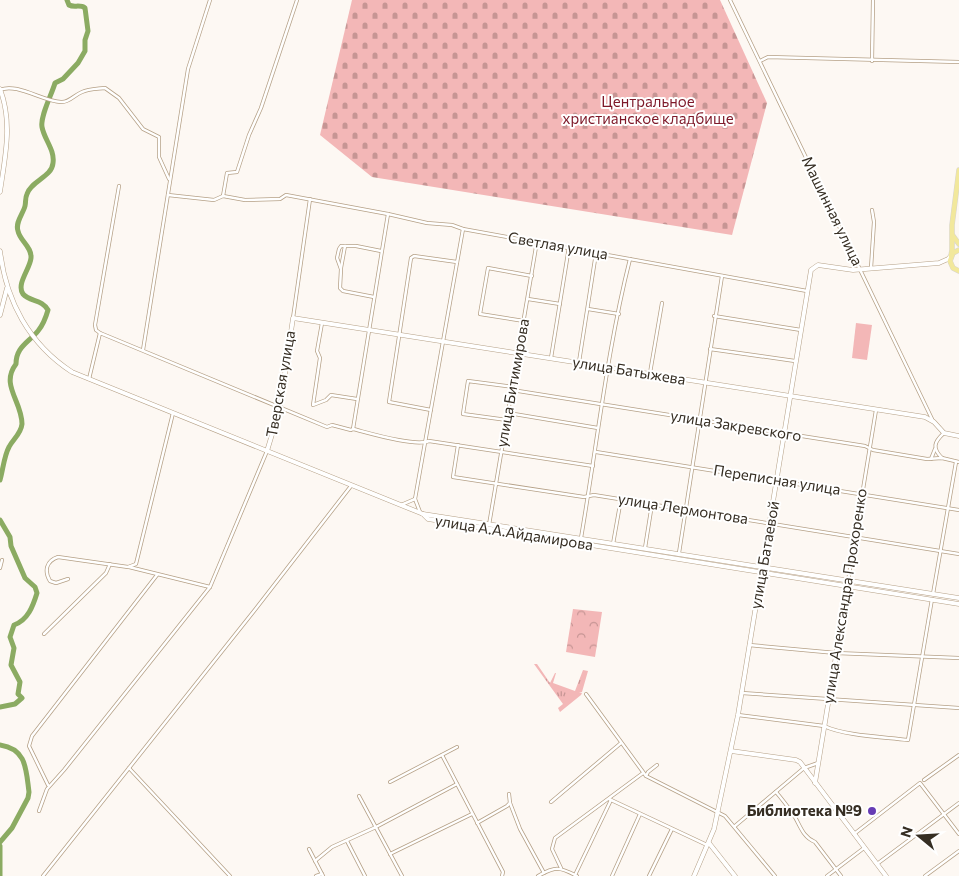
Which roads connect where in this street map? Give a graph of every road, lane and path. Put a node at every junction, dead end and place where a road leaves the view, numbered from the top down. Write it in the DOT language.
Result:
graph roads {
  1 [pos="210,0"];
  2 [pos="297,0"];
  3 [pos="730,0"];
  4 [pos="873,0"];
  5 [pos="760,61"];
  6 [pos="872,61"];
  7 [pos="959,62"];
  8 [pos="0,90"];
  9 [pos="959,170"];
  10 [pos="170,181"];
  11 [pos="119,186"];
  12 [pos="0,192"];
  13 [pos="168,195"];
  14 [pos="223,196"];
  15 [pos="310,199"];
  16 [pos="872,210"];
  17 [pos="388,214"];
  18 [pos="463,229"];
  19 [pos="953,235"];
  20 [pos="537,241"];
  21 [pos="959,244"];
  22 [pos="344,246"];
  23 [pos="569,247"];
  24 [pos="382,250"];
  25 [pos="959,250"];
  26 [pos="0,251"];
  27 [pos="596,253"];
  28 [pos="951,256"];
  29 [pos="630,259"];
  30 [pos="457,262"];
  31 [pos="939,263"];
  32 [pos="872,268"];
  33 [pos="341,269"];
  34 [pos="861,269"];
  35 [pos="957,271"];
  36 [pos="532,276"];
  37 [pos="722,276"];
  38 [pos="7,288"];
  39 [pos="807,291"];
  40 [pos="374,297"];
  41 [pos="528,299"];
  42 [pos="662,303"];
  43 [pos="560,304"];
  44 [pos="1,306"];
  45 [pos="588,309"];
  46 [pos="619,314"];
  47 [pos="0,315"];
  48 [pos="714,316"];
  49 [pos="293,318"];
  50 [pos="524,321"];
  51 [pos="322,322"];
  52 [pos="368,329"];
  53 [pos="801,330"];
  54 [pos="100,333"];
  55 [pos="399,334"];
  56 [pos="442,341"];
  57 [pos="710,349"];
  58 [pos="143,350"];
  59 [pos="518,353"];
  60 [pos="551,358"];
  61 [pos="579,362"];
  62 [pos="796,362"];
  63 [pos="608,367"];
  64 [pos="650,373"];
  65 [pos="89,380"];
  66 [pos="705,383"];
  67 [pos="513,388"];
  68 [pos="791,396"];
  69 [pos="357,399"];
  70 [pos="602,405"];
  71 [pos="280,408"];
  72 [pos="928,408"];
  73 [pos="431,410"];
  74 [pos="876,410"];
  75 [pos="173,413"];
  76 [pos="508,413"];
  77 [pos="925,417"];
  78 [pos="507,420"];
  79 [pos="700,420"];
  80 [pos="934,422"];
  81 [pos="598,428"];
  82 [pos="353,429"];
  83 [pos="785,433"];
  84 [pos="944,433"];
  85 [pos="959,436"];
  86 [pos="426,442"];
  87 [pos="458,445"];
  88 [pos="870,448"];
  89 [pos="935,449"];
  90 [pos="267,451"];
  91 [pos="502,452"];
  92 [pos="596,452"];
  93 [pos="942,458"];
  94 [pos="931,459"];
  95 [pos="957,462"];
  96 [pos="593,466"];
  97 [pos="691,466"];
  98 [pos="777,480"];
  99 [pos="496,484"];
  100 [pos="351,486"];
  101 [pos="862,494"];
  102 [pos="588,496"];
  103 [pos="415,499"];
  104 [pos="621,499"];
  105 [pos="652,504"];
  106 [pos="400,505"];
  107 [pos="947,508"];
  108 [pos="685,509"];
  109 [pos="959,510"];
  110 [pos="422,514"];
  111 [pos="429,517"];
  112 [pos="770,524"];
  113 [pos="489,525"];
  114 [pos="855,537"];
  115 [pos="581,540"];
  116 [pos="614,545"];
  117 [pos="645,550"];
  118 [pos="940,550"];
  119 [pos="959,554"];
  120 [pos="678,555"];
  121 [pos="2,560"];
  122 [pos="110,564"];
  123 [pos="128,567"];
  124 [pos="0,568"];
  125 [pos="763,570"];
  126 [pos="157,575"];
  127 [pos="68,579"];
  128 [pos="848,583"];
  129 [pos="210,587"];
  130 [pos="932,597"];
  131 [pos="959,598"];
  132 [pos="959,604"];
  133 [pos="44,634"];
  134 [pos="749,645"];
  135 [pos="836,653"];
  136 [pos="922,657"];
  137 [pos="959,658"];
  138 [pos="742,693"];
  139 [pos="586,694"];
  140 [pos="828,699"];
  141 [pos="914,706"];
  142 [pos="959,708"];
  143 [pos="738,715"];
  144 [pos="824,726"];
  145 [pos="621,743"];
  146 [pos="457,747"];
  147 [pos="731,751"];
  148 [pos="442,755"];
  149 [pos="959,755"];
  150 [pos="818,763"];
  151 [pos="657,765"];
  152 [pos="129,768"];
  153 [pos="804,768"];
  154 [pos="644,774"];
  155 [pos="924,780"];
  156 [pos="390,782"];
  157 [pos="815,783"];
  158 [pos="457,784"];
  159 [pos="49,786"];
  160 [pos="776,792"];
  161 [pos="509,794"];
  162 [pos="359,796"];
  163 [pos="610,800"];
  164 [pos="510,802"];
  165 [pos="551,802"];
  166 [pos="959,803"];
  167 [pos="39,811"];
  168 [pos="718,812"];
  169 [pos="472,814"];
  170 [pos="640,814"];
  171 [pos="944,814"];
  172 [pos="477,823"];
  173 [pos="735,826"];
  174 [pos="376,827"];
  175 [pos="672,829"];
  176 [pos="854,834"];
  177 [pos="959,834"];
  178 [pos="347,841"];
  179 [pos="709,844"];
  180 [pos="864,848"];
  181 [pos="309,849"];
  182 [pos="959,850"];
  183 [pos="390,854"];
  184 [pos="315,861"];
  185 [pos="877,864"];
  186 [pos="561,868"];
  187 [pos="837,869"];
  188 [pos="566,870"];
  189 [pos="541,874"];
  190 [pos="323,875"];
  191 [pos="576,875"];
  192 [pos="43,876"];
  193 [pos="230,876"];
  194 [pos="316,876"];
  195 [pos="365,876"];
  196 [pos="402,876"];
  197 [pos="502,876"];
  198 [pos="567,876"];
  199 [pos="612,876"];
  200 [pos="649,876"];
  201 [pos="694,876"];
  202 [pos="735,876"];
  203 [pos="775,876"];
  204 [pos="827,876"];
  205 [pos="841,876"];
  206 [pos="886,876"];
  207 [pos="925,876"];
  1 -- 10 [label="street"];
  2 -- 14 [label="street"];
  3 -- 5 [label="street, Машинная улица"];
  4 -- 6 [label="street"];
  5 -- 6 [label="street"];
  5 -- 34 [label="street, Машинная улица"];
  6 -- 7 [label="street"];
  8 -- 10 [label="street"];
  8 -- 12 [label="main road"];
  9 -- 19 [label="main road"];
  10 -- 13 [label="street"];
  11 -- 54 [label="street"];
  13 -- 14 [label="street, Светлая улица"];
  13 -- 58 [label="street"];
  14 -- 15 [label="street, Светлая улица"];
  15 -- 17 [label="street, Светлая улица"];
  15 -- 49 [label="street, Тверская улица"];
  16 -- 32 [label="street"];
  17 -- 18 [label="street, Светлая улица"];
  17 -- 24 [label="street"];
  18 -- 20 [label="street, Светлая улица"];
  18 -- 30 [label="street"];
  19 -- 21 [label="main road"];
  19 -- 28 [label="main road"];
  20 -- 23 [label="street, Светлая улица"];
  20 -- 36 [label="street, улица Битимирова"];
  22 -- 24 [label="street"];
  22 -- 33 [label="street"];
  22 -- 33 [label="street"];
  23 -- 27 [label="street, Светлая улица"];
  23 -- 43 [label="street"];
  24 -- 40 [label="street"];
  25 -- 28 [label="main road"];
  26 -- 38 [label="main road"];
  27 -- 29 [label="street, Светлая улица"];
  27 -- 45 [label="street"];
  28 -- 31 [label="main road"];
  28 -- 35 [label="main road"];
  29 -- 37 [label="street, Светлая улица"];
  29 -- 46 [label="street"];
  30 -- 55 [label="street"];
  30 -- 56 [label="street"];
  31 -- 32 [label="main road"];
  31 -- 35 [label="main road"];
  32 -- 34 [label="main road"];
  33 -- 40 [label="street"];
  34 -- 39 [label="main road, улица Батаевой"];
  34 -- 72 [label="street, Машинная улица"];
  36 -- 41 [label="street, улица Битимирова"];
  36 -- 50 [label="street"];
  37 -- 39 [label="street, Светлая улица"];
  37 -- 48 [label="street"];
  38 -- 44 [label="main road"];
  38 -- 65 [label="main road, улица А.А.Айдамирова"];
  39 -- 53 [label="main road, улица Батаевой"];
  40 -- 52 [label="street"];
  41 -- 43 [label="street"];
  41 -- 50 [label="street, улица Битимирова"];
  42 -- 64 [label="street"];
  43 -- 60 [label="street"];
  44 -- 47 [label="main road"];
  45 -- 46 [label="street"];
  45 -- 61 [label="street"];
  46 -- 63 [label="street"];
  48 -- 53 [label="street"];
  48 -- 57 [label="street"];
  49 -- 51 [label="main road, улица Батыжева"];
  49 -- 71 [label="main road, Тверская улица"];
  50 -- 59 [label="street, улица Битимирова"];
  51 -- 52 [label="main road, улица Батыжева"];
  51 -- 69 [label="street"];
  52 -- 55 [label="main road, улица Батыжева"];
  52 -- 69 [label="street"];
  53 -- 62 [label="main road, улица Батаевой"];
  54 -- 58 [label="street"];
  54 -- 65 [label="street"];
  55 -- 56 [label="main road, улица Батыжева"];
  55 -- 73 [label="street"];
  56 -- 59 [label="main road, улица Батыжева"];
  56 -- 73 [label="street"];
  57 -- 62 [label="street"];
  57 -- 66 [label="street"];
  58 -- 71 [label="street"];
  59 -- 60 [label="main road, улица Батыжева"];
  59 -- 67 [label="street, улица Битимирова"];
  60 -- 61 [label="main road, улица Батыжева"];
  61 -- 63 [label="main road, улица Батыжева"];
  62 -- 68 [label="main road, улица Батаевой"];
  63 -- 64 [label="main road, улица Батыжева"];
  63 -- 70 [label="street"];
  64 -- 66 [label="main road, улица Батыжева"];
  65 -- 75 [label="main road, улица А.А.Айдамирова"];
  66 -- 68 [label="main road, улица Батыжева"];
  66 -- 79 [label="street"];
  67 -- 70 [label="street, улица Закревского"];
  67 -- 76 [label="street, улица Битимирова"];
  67 -- 78 [label="street, улица Закревского"];
  68 -- 74 [label="main road, улица Батыжева"];
  68 -- 83 [label="main road, улица Батаевой"];
  69 -- 82 [label="street"];
  70 -- 79 [label="street, улица Закревского"];
  70 -- 81 [label="street"];
  71 -- 82 [label="street"];
  71 -- 90 [label="main road, Тверская улица"];
  72 -- 77 [label="street"];
  72 -- 80 [label="street, Машинная улица"];
  73 -- 86 [label="street"];
  74 -- 77 [label="main road, улица Батыжева"];
  74 -- 88 [label="street, улица Александра Прохоренко"];
  75 -- 90 [label="main road, улица А.А.Айдамирова"];
  75 -- 123 [label="street"];
  76 -- 78 [label="street, улица Битимирова"];
  76 -- 81 [label="street"];
  77 -- 80 [label="main road, улица Батыжева"];
  78 -- 91 [label="street, улица Битимирова"];
  79 -- 83 [label="street, улица Закревского"];
  79 -- 97 [label="street"];
  80 -- 84 [label="main road, улица Батыжева"];
  81 -- 92 [label="street"];
  82 -- 86 [label="street"];
  83 -- 88 [label="street, улица Закревского"];
  83 -- 98 [label="main road, улица Батаевой"];
  84 -- 85 [label="main road"];
  84 -- 89 [label="street"];
  86 -- 87 [label="street"];
  86 -- 103 [label="street"];
  87 -- 91 [label="street"];
  87 -- 99 [label="street, улица Лермонтова"];
  88 -- 94 [label="street, улица Закревского"];
  88 -- 101 [label="street, улица Александра Прохоренко"];
  89 -- 93 [label="street"];
  89 -- 94 [label="street"];
  90 -- 100 [label="main road, улица А.А.Айдамирова"];
  90 -- 129 [label="street, Тверская улица"];
  91 -- 96 [label="street"];
  91 -- 99 [label="street, улица Битимирова"];
  92 -- 96 [label="street"];
  92 -- 97 [label="street, Переписная улица"];
  93 -- 94 [label="street, улица Закревского"];
  93 -- 95 [label="street, улица Закревского"];
  95 -- 107 [label="street"];
  96 -- 102 [label="street"];
  97 -- 98 [label="street, Переписная улица"];
  97 -- 108 [label="street"];
  98 -- 101 [label="street, Переписная улица"];
  98 -- 112 [label="main road, улица Батаевой"];
  99 -- 102 [label="street, улица Лермонтова"];
  99 -- 113 [label="street, улица Битимирова"];
  100 -- 106 [label="main road, улица А.А.Айдамирова"];
  100 -- 152 [label="street"];
  101 -- 107 [label="street, Переписная улица"];
  101 -- 114 [label="street, улица Александра Прохоренко"];
  102 -- 104 [label="street, улица Лермонтова"];
  102 -- 115 [label="street"];
  103 -- 106 [label="street"];
  103 -- 110 [label="street"];
  104 -- 105 [label="street, улица Лермонтова"];
  104 -- 116 [label="street"];
  105 -- 108 [label="street, улица Лермонтова"];
  105 -- 117 [label="street"];
  106 -- 110 [label="main road, улица А.А.Айдамирова"];
  107 -- 109 [label="street, Переписная улица"];
  107 -- 118 [label="street"];
  108 -- 112 [label="street, улица Лермонтова"];
  108 -- 120 [label="street"];
  110 -- 111 [label="main road"];
  111 -- 113 [label="main road, улица А.А.Айдамирова"];
  111 -- 125 [label="main road, улица А.А.Айдамирова"];
  112 -- 114 [label="street, улица Лермонтова"];
  112 -- 125 [label="main road, улица Батаевой"];
  113 -- 115 [label="main road, улица А.А.Айдамирова"];
  114 -- 118 [label="street, улица Лермонтова"];
  114 -- 128 [label="street, улица Александра Прохоренко"];
  115 -- 116 [label="main road, улица А.А.Айдамирова"];
  116 -- 117 [label="main road, улица А.А.Айдамирова"];
  117 -- 120 [label="main road, улица А.А.Айдамирова"];
  118 -- 119 [label="street, улица Лермонтова"];
  118 -- 130 [label="street"];
  120 -- 125 [label="main road, улица А.А.Айдамирова"];
  121 -- 124 [label="street"];
  122 -- 123 [label="street"];
  122 -- 127 [label="street"];
  122 -- 133 [label="street"];
  123 -- 126 [label="street"];
  125 -- 128 [label="main road, улица А.А.Айдамирова"];
  125 -- 134 [label="main road, улица Батаевой"];
  126 -- 129 [label="street"];
  126 -- 159 [label="street"];
  128 -- 130 [label="main road, улица А.А.Айдамирова"];
  128 -- 135 [label="main road, улица Александра Прохоренко"];
  129 -- 159 [label="street, Тверская улица"];
  130 -- 131 [label="main road, улица А.А.Айдамирова"];
  130 -- 132 [label="main road, улица А.А.Айдамирова"];
  130 -- 136 [label="street"];
  134 -- 135 [label="street"];
  134 -- 138 [label="main road, улица Батаевой"];
  135 -- 136 [label="street"];
  135 -- 140 [label="main road, улица Александра Прохоренко"];
  136 -- 137 [label="street"];
  136 -- 141 [label="street"];
  138 -- 140 [label="street"];
  138 -- 143 [label="main road, улица Батаевой"];
  139 -- 145 [label="street"];
  140 -- 141 [label="street"];
  140 -- 144 [label="main road, улица Александра Прохоренко"];
  141 -- 142 [label="street"];
  141 -- 144 [label="street"];
  143 -- 144 [label="street"];
  143 -- 147 [label="main road, улица Батаевой"];
  144 -- 150 [label="main road, улица Александра Прохоренко"];
  145 -- 154 [label="street"];
  145 -- 165 [label="street"];
  146 -- 148 [label="street"];
  147 -- 153 [label="main road"];
  147 -- 168 [label="main road, улица Батаевой"];
  148 -- 156 [label="street"];
  148 -- 158 [label="street"];
  149 -- 155 [label="street"];
  150 -- 153 [label="street"];
  150 -- 157 [label="main road, улица Александра Прохоренко"];
  151 -- 154 [label="street"];
  152 -- 192 [label="street"];
  152 -- 193 [label="street"];
  153 -- 157 [label="main road"];
  153 -- 160 [label="street"];
  154 -- 163 [label="street"];
  154 -- 168 [label="street"];
  157 -- 176 [label="main road"];
  158 -- 169 [label="street"];
  158 -- 174 [label="street"];
  159 -- 167 [label="street"];
  160 -- 173 [label="street"];
  160 -- 187 [label="street"];
  161 -- 164 [label="street"];
  162 -- 174 [label="street"];
  163 -- 170 [label="street"];
  163 -- 186 [label="street"];
  163 -- 191 [label="street"];
  164 -- 172 [label="street"];
  164 -- 189 [label="street"];
  166 -- 171 [label="street"];
  168 -- 173 [label="street"];
  168 -- 179 [label="main road, улица Батаевой"];
  169 -- 172 [label="street"];
  169 -- 183 [label="street"];
  170 -- 175 [label="street"];
  170 -- 199 [label="street"];
  171 -- 176 [label="street"];
  171 -- 177 [label="street"];
  171 -- 185 [label="street"];
  172 -- 197 [label="street"];
  173 -- 203 [label="street"];
  174 -- 178 [label="street"];
  174 -- 183 [label="street"];
  175 -- 179 [label="street"];
  175 -- 200 [label="street"];
  176 -- 180 [label="main road"];
  178 -- 184 [label="street"];
  178 -- 195 [label="street"];
  179 -- 201 [label="main road, улица Батаевой"];
  179 -- 202 [label="main road"];
  180 -- 185 [label="main road"];
  180 -- 187 [label="street"];
  181 -- 184 [label="street"];
  182 -- 207 [label="street"];
  183 -- 196 [label="street"];
  184 -- 190 [label="street"];
  185 -- 206 [label="main road"];
  186 -- 188 [label="street"];
  186 -- 189 [label="street"];
  187 -- 204 [label="street"];
  187 -- 205 [label="street"];
  188 -- 191 [label="street"];
  188 -- 198 [label="street"];
  190 -- 194 [label="street"];
}
